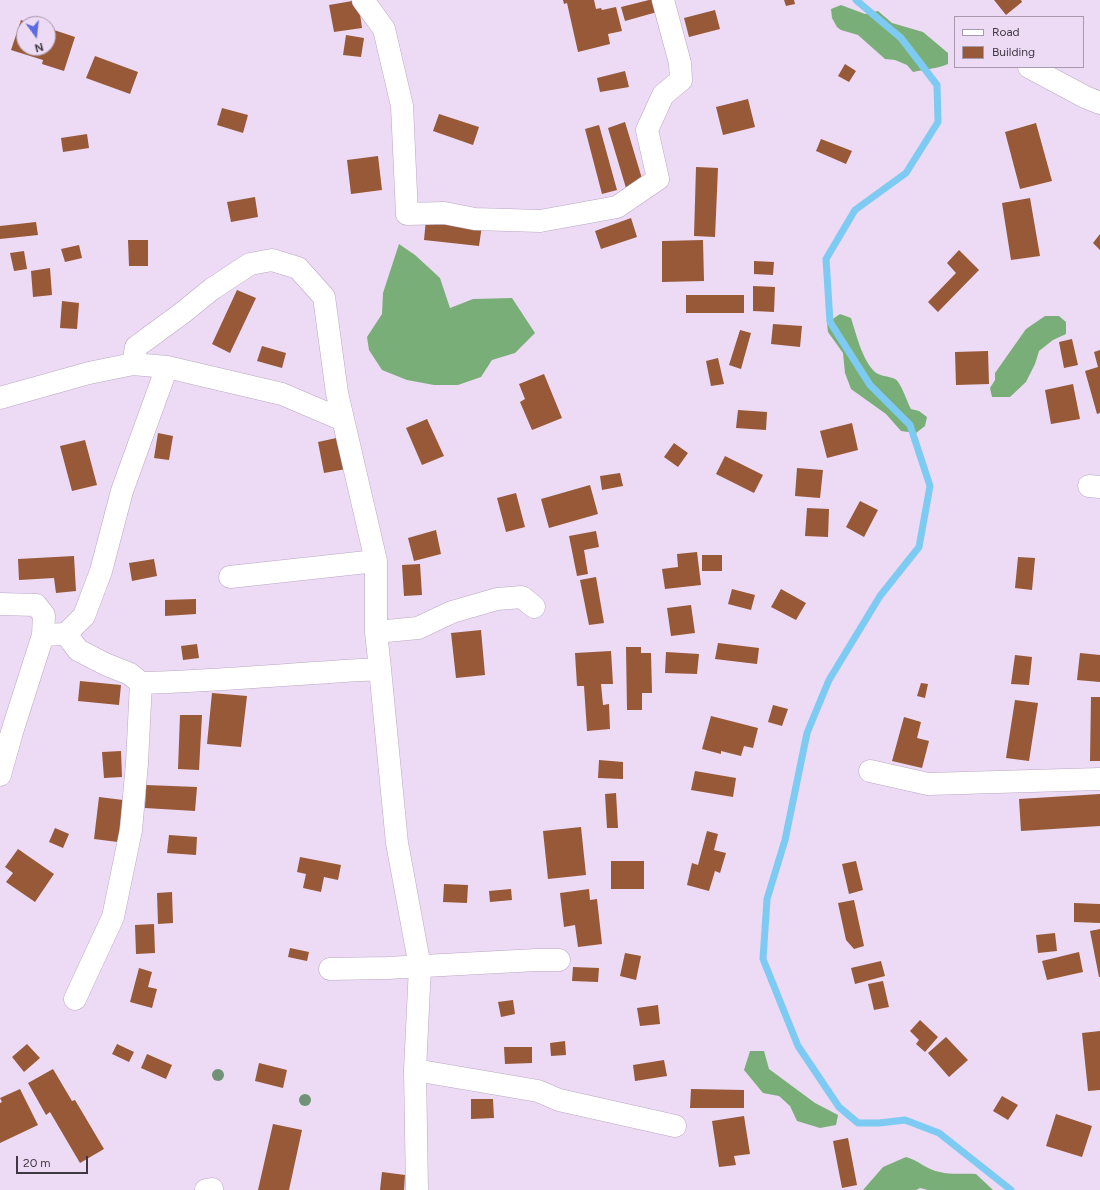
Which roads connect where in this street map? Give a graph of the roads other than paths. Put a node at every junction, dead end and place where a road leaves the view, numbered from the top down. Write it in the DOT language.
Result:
graph roads {
  1 [pos="362,0"];
  2 [pos="663,0"];
  3 [pos="1031,68"];
  4 [pos="1100,103"];
  5 [pos="133,364"];
  6 [pos="167,367"];
  7 [pos="0,398"];
  8 [pos="343,420"];
  9 [pos="376,562"];
  10 [pos="230,577"];
  11 [pos="0,604"];
  12 [pos="534,607"];
  13 [pos="376,632"];
  14 [pos="66,634"];
  15 [pos="43,635"];
  16 [pos="380,669"];
  17 [pos="141,683"];
  18 [pos="870,771"];
  19 [pos="0,775"];
  20 [pos="1100,779"];
  21 [pos="559,960"];
  22 [pos="420,967"];
  23 [pos="330,969"];
  24 [pos="75,999"];
  25 [pos="415,1070"];
  26 [pos="675,1126"];
  27 [pos="417,1190"];
  1 -- 2 [label="street"];
  3 -- 4 [label="street"];
  5 -- 6 [label="street"];
  5 -- 7 [label="street"];
  5 -- 8 [label="street"];
  6 -- 8 [label="street"];
  6 -- 14 [label="street"];
  8 -- 9 [label="street"];
  9 -- 10 [label="street"];
  9 -- 13 [label="street"];
  11 -- 15 [label="street"];
  12 -- 13 [label="street"];
  13 -- 16 [label="street"];
  14 -- 15 [label="street"];
  14 -- 17 [label="street"];
  15 -- 19 [label="street"];
  16 -- 17 [label="street"];
  16 -- 22 [label="street"];
  17 -- 24 [label="street"];
  18 -- 20 [label="street"];
  21 -- 22 [label="street"];
  22 -- 23 [label="street"];
  22 -- 25 [label="street"];
  25 -- 26 [label="street"];
  25 -- 27 [label="street"];
}
